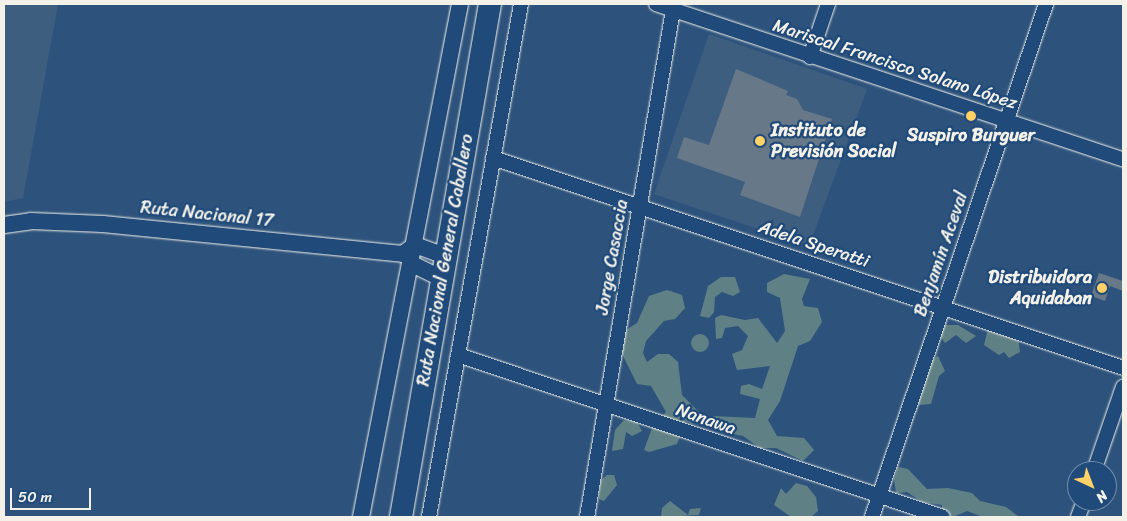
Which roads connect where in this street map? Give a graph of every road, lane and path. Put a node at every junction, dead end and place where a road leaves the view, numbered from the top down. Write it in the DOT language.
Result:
graph roads {
  1 [pos="460,4"];
  2 [pos="490,4"];
  3 [pos="521,4"];
  4 [pos="656,4"];
  5 [pos="828,4"];
  6 [pos="1046,4"];
  7 [pos="674,6"];
  8 [pos="810,56"];
  9 [pos="1008,121"];
  10 [pos="493,158"];
  11 [pos="1123,158"];
  12 [pos="640,206"];
  13 [pos="4,225"];
  14 [pos="411,253"];
  15 [pos="445,256"];
  16 [pos="441,278"];
  17 [pos="942,307"];
  18 [pos="458,355"];
  19 [pos="1123,368"];
  20 [pos="1123,387"];
  21 [pos="605,405"];
  22 [pos="1097,461"];
  23 [pos="878,496"];
  24 [pos="361,517"];
  25 [pos="401,517"];
  26 [pos="429,517"];
  27 [pos="588,517"];
  28 [pos="872,517"];
  29 [pos="943,517"];
  1 -- 14 [label="street"];
  2 -- 15 [label="highway, Ruta Nacional General Caballero"];
  3 -- 10 [label="street"];
  4 -- 7 [label="street, Mariscal Francisco Solano López"];
  5 -- 8 [label="street"];
  6 -- 9 [label="street, Benjamín Aceval"];
  7 -- 8 [label="street, Mariscal Francisco Solano López"];
  7 -- 12 [label="street, Jorge Casaccia"];
  8 -- 9 [label="street, Mariscal Francisco Solano López"];
  9 -- 11 [label="street, Mariscal Francisco Solano López"];
  9 -- 17 [label="street, Benjamín Aceval"];
  10 -- 12 [label="street, Adela Speratti"];
  10 -- 18 [label="street"];
  12 -- 17 [label="street, Adela Speratti"];
  12 -- 21 [label="street, Jorge Casaccia"];
  13 -- 14 [label="street, Ruta Nacional 17"];
  14 -- 15 [label="street, Ruta Nacional 17"];
  14 -- 16 [label="street, Ruta Nacional 17"];
  14 -- 24 [label="street"];
  15 -- 16 [label="highway, Ruta Nacional General Caballero"];
  16 -- 25 [label="highway, Ruta Nacional General Caballero"];
  17 -- 19 [label="street, Adela Speratti"];
  17 -- 23 [label="street, Benjamín Aceval"];
  18 -- 21 [label="street, Nanawa"];
  18 -- 26 [label="street"];
  20 -- 22 [label="street"];
  21 -- 23 [label="street, Nanawa"];
  21 -- 27 [label="street, Jorge Casaccia"];
  23 -- 28 [label="street, Benjamín Aceval"];
  23 -- 29 [label="street, Nanawa"];
}
